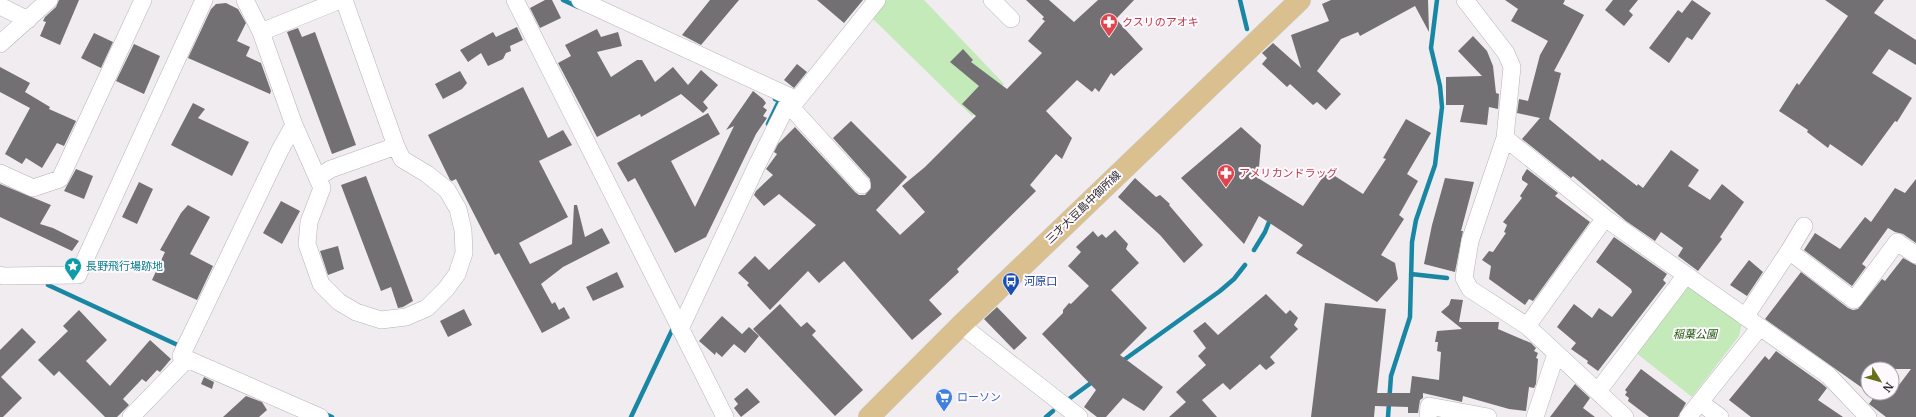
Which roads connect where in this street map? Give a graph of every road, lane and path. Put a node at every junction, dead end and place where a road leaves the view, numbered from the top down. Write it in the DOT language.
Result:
graph roads {
  1 [pos="49,0"];
  2 [pos="142,0"];
  3 [pos="204,0"];
  4 [pos="245,0"];
  5 [pos="340,0"];
  6 [pos="344,0"];
  7 [pos="515,0"];
  8 [pos="580,0"];
  9 [pos="877,0"];
  10 [pos="992,0"];
  11 [pos="1300,0"];
  12 [pos="1465,0"];
  13 [pos="0,6"];
  14 [pos="1012,19"];
  15 [pos="28,20"];
  16 [pos="261,32"];
  17 [pos="0,44"];
  18 [pos="790,101"];
  19 [pos="294,125"];
  20 [pos="1505,138"];
  21 [pos="396,146"];
  22 [pos="0,173"];
  23 [pos="318,177"];
  24 [pos="862,185"];
  25 [pos="1605,218"];
  26 [pos="1804,226"];
  27 [pos="1789,251"];
  28 [pos="1916,255"];
  29 [pos="0,275"];
  30 [pos="1686,275"];
  31 [pos="1745,317"];
  32 [pos="961,325"];
  33 [pos="1527,326"];
  34 [pos="1760,327"];
  35 [pos="680,329"];
  36 [pos="1556,354"];
  37 [pos="187,359"];
  38 [pos="1598,391"];
  39 [pos="1701,403"];
  40 [pos="131,417"];
  41 [pos="320,417"];
  42 [pos="725,417"];
  43 [pos="869,417"];
  44 [pos="1079,417"];
  45 [pos="1428,417"];
  46 [pos="1488,417"];
  47 [pos="1535,417"];
  48 [pos="1625,417"];
  49 [pos="1688,417"];
  50 [pos="1720,417"];
  51 [pos="1868,417"];
  1 -- 15 [label="street"];
  2 -- 22 [label="street"];
  3 -- 29 [label="street"];
  4 -- 16 [label="street"];
  5 -- 16 [label="street"];
  6 -- 21 [label="street"];
  7 -- 35 [label="street"];
  8 -- 18 [label="street"];
  9 -- 18 [label="street"];
  10 -- 14 [label="street"];
  11 -- 32 [label="main road, 三才大豆島中御所線"];
  12 -- 20 [label="street"];
  13 -- 15 [label="street"];
  15 -- 17 [label="street"];
  16 -- 19 [label="street"];
  18 -- 24 [label="street"];
  18 -- 35 [label="street"];
  19 -- 23 [label="street"];
  19 -- 37 [label="street"];
  20 -- 25 [label="street"];
  20 -- 33 [label="street"];
  21 -- 23 [label="street"];
  21 -- 23 [label="street"];
  25 -- 30 [label="street"];
  25 -- 33 [label="street"];
  26 -- 27 [label="street"];
  27 -- 28 [label="street"];
  27 -- 31 [label="street"];
  30 -- 31 [label="street"];
  30 -- 38 [label="street"];
  31 -- 34 [label="street"];
  32 -- 43 [label="main road, 三才大豆島中御所線"];
  32 -- 44 [label="street"];
  33 -- 36 [label="street"];
  34 -- 39 [label="street"];
  34 -- 51 [label="street"];
  35 -- 42 [label="street"];
  36 -- 38 [label="street"];
  36 -- 47 [label="street"];
  37 -- 40 [label="street"];
  37 -- 41 [label="street"];
  38 -- 48 [label="street"];
  39 -- 49 [label="street"];
  39 -- 50 [label="street"];
  45 -- 46 [label="street"];
}
